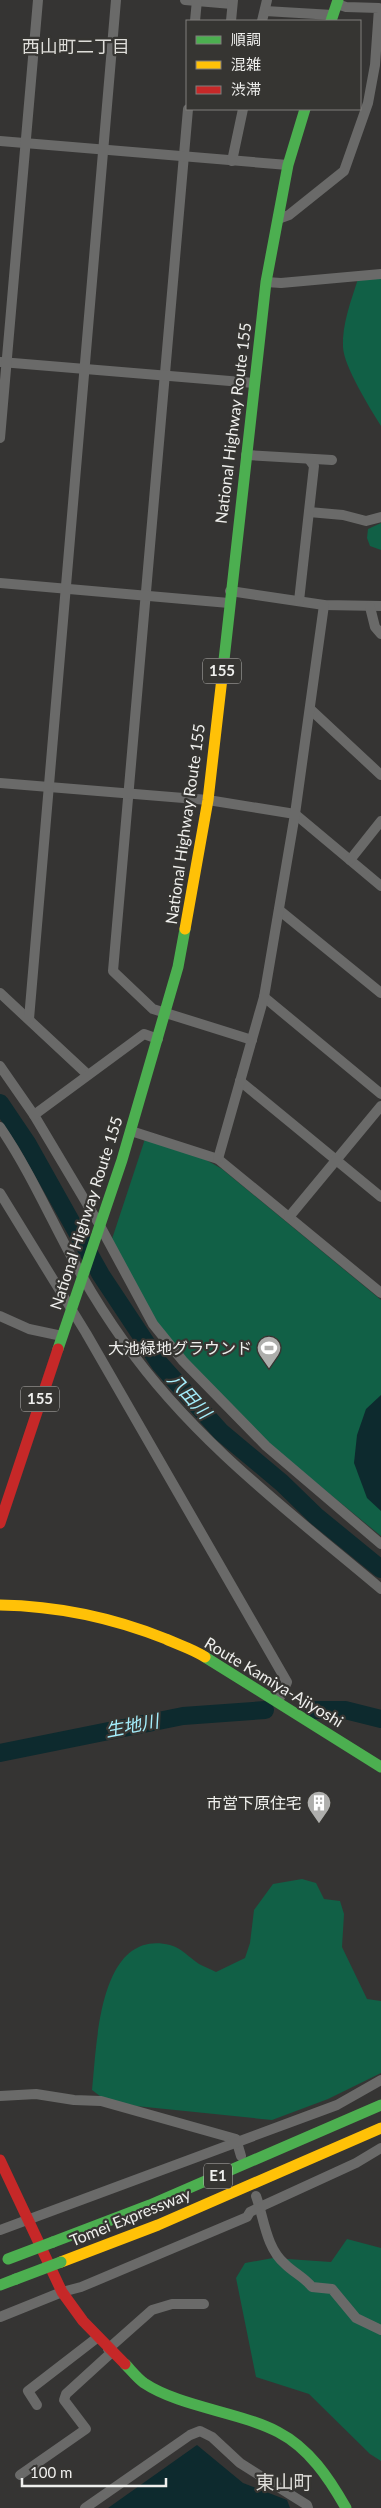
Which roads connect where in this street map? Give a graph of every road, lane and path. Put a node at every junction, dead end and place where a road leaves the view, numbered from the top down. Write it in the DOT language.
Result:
graph roads {
  1 [pos="38,0"];
  2 [pos="116,0"];
  3 [pos="185,0"];
  4 [pos="267,0"];
  5 [pos="197,1"];
  6 [pos="233,2"];
  7 [pos="335,10"];
  8 [pos="264,16"];
  9 [pos="195,20"];
  10 [pos="231,20"];
  11 [pos="188,110"];
  12 [pos="243,110"];
  13 [pos="305,110"];
  14 [pos="0,141"];
  15 [pos="26,143"];
  16 [pos="103,150"];
  17 [pos="183,156"];
  18 [pos="232,160"];
  19 [pos="288,165"];
  20 [pos="278,219"];
  21 [pos="381,274"];
  22 [pos="266,282"];
  23 [pos="3,362"];
  24 [pos="84,369"];
  25 [pos="165,376"];
  26 [pos="254,383"];
  27 [pos="0,438"];
  28 [pos="246,455"];
  29 [pos="309,459"];
  30 [pos="332,460"];
  31 [pos="309,512"];
  32 [pos="381,517"];
  33 [pos="0,583"];
  34 [pos="66,589"];
  35 [pos="147,596"];
  36 [pos="230,597"];
  37 [pos="299,601"];
  38 [pos="324,606"];
  39 [pos="381,606"];
  40 [pos="370,607"];
  41 [pos="381,634"];
  42 [pos="310,709"];
  43 [pos="381,775"];
  44 [pos="0,783"];
  45 [pos="48,787"];
  46 [pos="130,794"];
  47 [pos="208,800"];
  48 [pos="295,814"];
  49 [pos="381,821"];
  50 [pos="350,860"];
  51 [pos="381,886"];
  52 [pos="279,910"];
  53 [pos="0,993"];
  54 [pos="381,993"];
  55 [pos="264,997"];
  56 [pos="165,1015"];
  57 [pos="29,1020"];
  58 [pos="158,1039"];
  59 [pos="252,1040"];
  60 [pos="0,1068"];
  61 [pos="87,1074"];
  62 [pos="240,1081"];
  63 [pos="381,1094"];
  64 [pos="381,1106"];
  65 [pos="34,1115"];
  66 [pos="0,1127"];
  67 [pos="131,1131"];
  68 [pos="218,1159"];
  69 [pos="337,1160"];
  70 [pos="0,1193"];
  71 [pos="381,1197"];
  72 [pos="289,1217"];
  73 [pos="99,1224"];
  74 [pos="82,1276"];
  75 [pos="381,1293"];
  76 [pos="71,1308"];
  77 [pos="0,1316"];
  78 [pos="62,1336"];
  79 [pos="0,1523"];
  80 [pos="381,1544"];
  81 [pos="381,1589"];
  82 [pos="0,1605"];
  83 [pos="278,1701"];
  84 [pos="381,1767"];
  85 [pos="381,2080"];
  86 [pos="0,2096"];
  87 [pos="381,2105"];
  88 [pos="381,2128"];
  89 [pos="236,2142"];
  90 [pos="381,2148"];
  91 [pos="241,2156"];
  92 [pos="0,2160"];
  93 [pos="256,2196"];
  94 [pos="260,2207"];
  95 [pos="27,2220"];
  96 [pos="0,2230"];
  97 [pos="4,2261"];
  98 [pos="0,2285"];
  99 [pos="62,2292"];
  100 [pos="204,2304"];
  101 [pos="0,2317"];
  102 [pos="381,2330"];
  103 [pos="98,2337"];
  104 [pos="110,2350"];
  105 [pos="37,2406"];
  106 [pos="20,2475"];
  107 [pos="85,2508"];
  108 [pos="308,2508"];
  109 [pos="346,2508"];
  1 -- 15 [label="street"];
  2 -- 16 [label="street"];
  3 -- 5 [label="street"];
  4 -- 8 [label="street"];
  5 -- 6 [label="street"];
  5 -- 9 [label="street"];
  6 -- 10 [label="street"];
  7 -- 8 [label="street"];
  7 -- 20 [label="street"];
  11 -- 17 [label="street"];
  12 -- 18 [label="street"];
  13 -- 19 [label="main road, National Highway Route 155 / 155"];
  14 -- 15 [label="street"];
  15 -- 16 [label="street"];
  15 -- 23 [label="street"];
  16 -- 17 [label="street"];
  16 -- 24 [label="street"];
  17 -- 18 [label="street"];
  17 -- 25 [label="street"];
  18 -- 19 [label="street"];
  19 -- 20 [label="main road, National Highway Route 155 / 155"];
  20 -- 22 [label="main road, National Highway Route 155 / 155"];
  21 -- 22 [label="street"];
  22 -- 26 [label="main road, National Highway Route 155 / 155"];
  23 -- 24 [label="street"];
  23 -- 27 [label="street"];
  24 -- 25 [label="street"];
  24 -- 34 [label="street"];
  25 -- 26 [label="street"];
  25 -- 35 [label="street"];
  26 -- 28 [label="main road, National Highway Route 155 / 155"];
  28 -- 29 [label="street"];
  28 -- 36 [label="main road, National Highway Route 155 / 155"];
  29 -- 30 [label="street"];
  29 -- 31 [label="street"];
  31 -- 32 [label="street"];
  31 -- 37 [label="street"];
  33 -- 34 [label="street"];
  34 -- 35 [label="street"];
  34 -- 45 [label="street"];
  35 -- 36 [label="street"];
  35 -- 46 [label="street"];
  36 -- 37 [label="street"];
  36 -- 47 [label="main road, National Highway Route 155 / 155"];
  37 -- 38 [label="street"];
  38 -- 40 [label="street"];
  38 -- 42 [label="street"];
  39 -- 40 [label="street"];
  40 -- 41 [label="street"];
  42 -- 43 [label="street"];
  42 -- 48 [label="street"];
  44 -- 45 [label="street"];
  45 -- 46 [label="street"];
  45 -- 57 [label="street"];
  46 -- 47 [label="street"];
  46 -- 56 [label="street"];
  47 -- 48 [label="street"];
  47 -- 56 [label="main road, National Highway Route 155 / 155"];
  48 -- 50 [label="street"];
  48 -- 52 [label="street"];
  49 -- 50 [label="street"];
  50 -- 51 [label="street"];
  52 -- 54 [label="street"];
  52 -- 55 [label="street"];
  53 -- 57 [label="street"];
  55 -- 59 [label="street"];
  55 -- 63 [label="street"];
  56 -- 58 [label="main road, National Highway Route 155 / 155"];
  56 -- 59 [label="street"];
  57 -- 61 [label="street"];
  58 -- 61 [label="street"];
  58 -- 67 [label="main road, National Highway Route 155 / 155"];
  59 -- 62 [label="street"];
  60 -- 65 [label="street"];
  61 -- 65 [label="street"];
  62 -- 68 [label="street"];
  62 -- 69 [label="street"];
  64 -- 69 [label="street"];
  65 -- 73 [label="street"];
  66 -- 74 [label="street"];
  67 -- 68 [label="street"];
  67 -- 73 [label="main road, National Highway Route 155 / 155"];
  68 -- 72 [label="street"];
  69 -- 71 [label="street"];
  69 -- 72 [label="street"];
  70 -- 76 [label="street"];
  72 -- 75 [label="street"];
  73 -- 74 [label="main road, National Highway Route 155 / 155"];
  73 -- 80 [label="street"];
  74 -- 76 [label="main road, National Highway Route 155 / 155"];
  74 -- 81 [label="street"];
  76 -- 78 [label="main road, National Highway Route 155 / 155"];
  76 -- 83 [label="street"];
  77 -- 78 [label="street"];
  78 -- 79 [label="main road, National Highway Route 155 / 155"];
  82 -- 83 [label="main road, Route Kamiya-Ajiyoshi"];
  83 -- 84 [label="main road, Route Kamiya-Ajiyoshi"];
  85 -- 89 [label="street"];
  86 -- 89 [label="street"];
  87 -- 97 [label="main road, Tomei Expressway / E1, bridge"];
  88 -- 98 [label="main road, Tomei Expressway / E1, bridge"];
  89 -- 91 [label="street"];
  89 -- 95 [label="street"];
  90 -- 94 [label="street"];
  92 -- 95 [label="main road"];
  93 -- 94 [label="street"];
  94 -- 99 [label="street"];
  94 -- 102 [label="street"];
  95 -- 96 [label="street"];
  95 -- 99 [label="main road"];
  99 -- 101 [label="street"];
  99 -- 103 [label="main road"];
  100 -- 104 [label="street"];
  103 -- 104 [label="main road"];
  103 -- 105 [label="street"];
  104 -- 106 [label="street"];
  104 -- 109 [label="main road"];
  107 -- 108 [label="street"];
}
